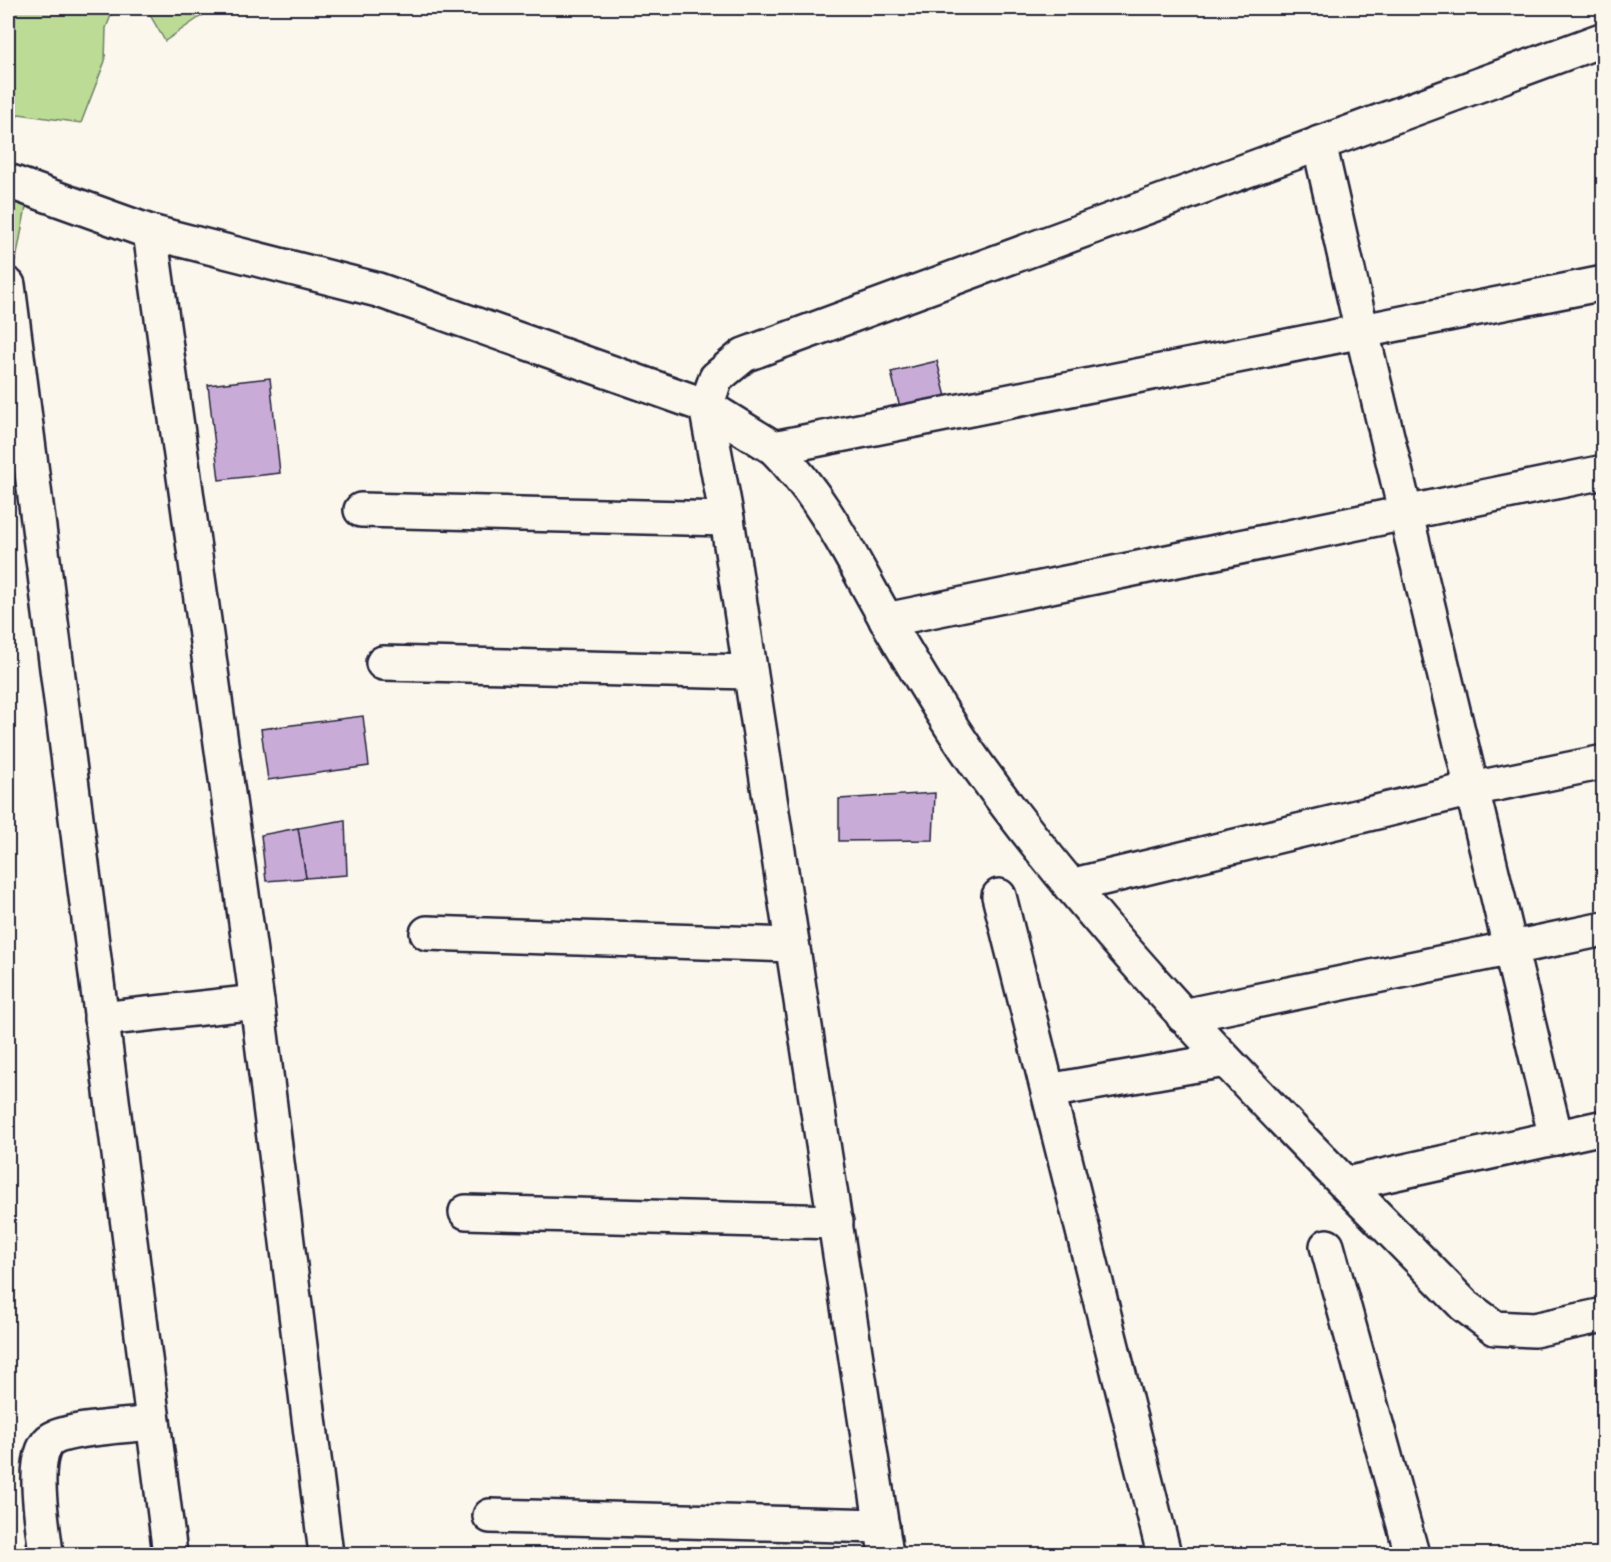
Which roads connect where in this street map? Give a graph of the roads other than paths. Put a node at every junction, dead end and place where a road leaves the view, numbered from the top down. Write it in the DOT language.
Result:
graph roads {
  1 [pos="1604,39"];
  2 [pos="1319,143"];
  3 [pos="8,182"];
  4 [pos="150,232"];
  5 [pos="1604,283"];
  6 [pos="8,285"];
  7 [pos="1362,332"];
  8 [pos="706,406"];
  9 [pos="774,448"];
  10 [pos="1604,472"];
  11 [pos="361,510"];
  12 [pos="1405,514"];
  13 [pos="727,519"];
  14 [pos="886,620"];
  15 [pos="383,663"];
  16 [pos="750,672"];
  17 [pos="1604,762"];
  18 [pos="1472,789"];
  19 [pos="1070,886"];
  20 [pos="999,896"];
  21 [pos="1604,929"];
  22 [pos="427,933"];
  23 [pos="792,945"];
  24 [pos="1510,948"];
  25 [pos="257,1002"];
  26 [pos="1183,1016"];
  27 [pos="101,1018"];
  28 [pos="1225,1060"];
  29 [pos="1048,1091"];
  30 [pos="1604,1127"];
  31 [pos="1556,1138"];
  32 [pos="1346,1184"];
  33 [pos="466,1212"];
  34 [pos="836,1222"];
  35 [pos="1327,1246"];
  36 [pos="1604,1315"];
  37 [pos="153,1424"];
  38 [pos="490,1516"];
  39 [pos="884,1540"];
  40 [pos="46,1554"];
  41 [pos="170,1554"];
  42 [pos="326,1554"];
  43 [pos="1164,1554"];
  44 [pos="1412,1554"];
  1 -- 2 [label="street"];
  2 -- 7 [label="street"];
  2 -- 8 [label="street"];
  3 -- 4 [label="street"];
  4 -- 8 [label="street"];
  4 -- 25 [label="street"];
  5 -- 7 [label="street"];
  6 -- 27 [label="street"];
  7 -- 9 [label="street"];
  7 -- 12 [label="street"];
  8 -- 9 [label="street"];
  8 -- 13 [label="street"];
  9 -- 14 [label="street"];
  10 -- 12 [label="street"];
  11 -- 13 [label="street"];
  12 -- 14 [label="street"];
  12 -- 18 [label="street"];
  13 -- 16 [label="street"];
  14 -- 19 [label="street"];
  15 -- 16 [label="street"];
  16 -- 23 [label="street"];
  17 -- 18 [label="street"];
  18 -- 19 [label="street"];
  18 -- 24 [label="street"];
  19 -- 26 [label="street"];
  20 -- 29 [label="street"];
  21 -- 24 [label="street"];
  22 -- 23 [label="street"];
  23 -- 34 [label="street"];
  24 -- 26 [label="street"];
  24 -- 31 [label="street"];
  25 -- 27 [label="street"];
  25 -- 42 [label="street"];
  26 -- 28 [label="street"];
  27 -- 37 [label="street"];
  28 -- 29 [label="street"];
  28 -- 32 [label="street"];
  29 -- 43 [label="street"];
  30 -- 31 [label="street"];
  31 -- 32 [label="street"];
  32 -- 36 [label="street"];
  33 -- 34 [label="street"];
  34 -- 39 [label="street"];
  35 -- 44 [label="street"];
  37 -- 40 [label="street"];
  37 -- 41 [label="street"];
  38 -- 39 [label="street"];
}
